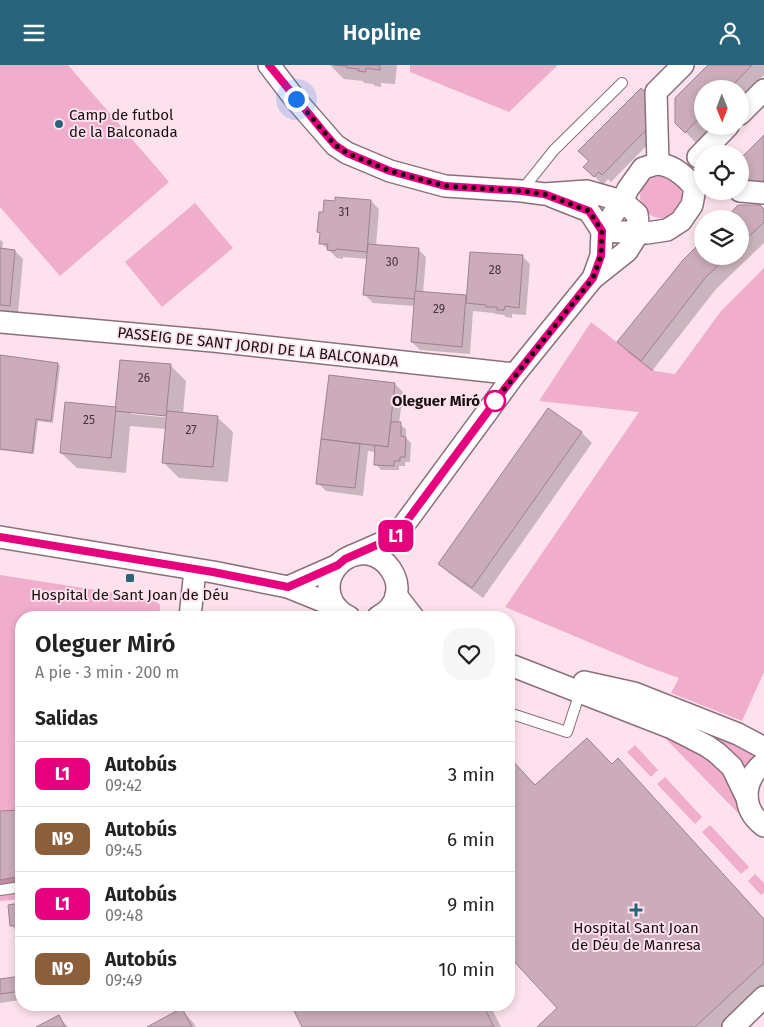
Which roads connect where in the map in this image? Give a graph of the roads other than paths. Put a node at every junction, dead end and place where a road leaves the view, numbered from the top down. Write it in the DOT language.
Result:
graph roads {
  1 [pos="269,65"];
  2 [pos="683,65"];
  3 [pos="622,83"];
  4 [pos="764,90"];
  5 [pos="749,106"];
  6 [pos="719,135"];
  7 [pos="710,145"];
  8 [pos="658,164"];
  9 [pos="694,184"];
  10 [pos="522,191"];
  11 [pos="749,192"];
  12 [pos="764,193"];
  13 [pos="544,194"];
  14 [pos="625,195"];
  15 [pos="694,200"];
  16 [pos="602,231"];
  17 [pos="639,232"];
  18 [pos="593,278"];
  19 [pos="0,322"];
  20 [pos="515,374"];
  21 [pos="0,537"];
  22 [pos="395,537"];
  23 [pos="346,560"];
  24 [pos="195,570"];
  25 [pos="394,574"];
  26 [pos="288,587"];
  27 [pos="396,595"];
  28 [pos="191,611"];
  29 [pos="340,611"];
  30 [pos="341,611"];
  31 [pos="387,611"];
  32 [pos="408,611"];
  33 [pos="515,666"];
  34 [pos="515,667"];
  35 [pos="601,686"];
  36 [pos="580,692"];
  37 [pos="515,715"];
  38 [pos="764,748"];
  39 [pos="764,763"];
  40 [pos="747,798"];
  41 [pos="764,826"];
  42 [pos="15,888"];
  43 [pos="0,890"];
  44 [pos="764,997"];
  45 [pos="733,1027"];
  1 -- 10 [label="street"];
  2 -- 8 [label="street"];
  3 -- 10 [label="lane"];
  4 -- 5 [label="street"];
  6 -- 7 [label="street"];
  8 -- 9 [label="street"];
  8 -- 14 [label="street"];
  10 -- 13 [label="street"];
  11 -- 12 [label="street"];
  13 -- 14 [label="street"];
  13 -- 16 [label="street"];
  14 -- 16 [label="street"];
  14 -- 17 [label="street"];
  15 -- 17 [label="street"];
  16 -- 17 [label="street"];
  16 -- 18 [label="street"];
  17 -- 18 [label="street"];
  18 -- 20 [label="street"];
  19 -- 20 [label="street, PASSEIG DE SANT JORDI DE LA BALCONADA"];
  20 -- 22 [label="street"];
  21 -- 24 [label="street"];
  22 -- 23 [label="street"];
  22 -- 25 [label="street"];
  23 -- 25 [label="street"];
  23 -- 26 [label="street"];
  23 -- 30 [label="street"];
  24 -- 26 [label="street"];
  24 -- 28 [label="street"];
  25 -- 27 [label="street"];
  26 -- 29 [label="street"];
  27 -- 31 [label="street"];
  27 -- 32 [label="street"];
  33 -- 35 [label="street"];
  34 -- 36 [label="street"];
  35 -- 36 [label="lane"];
  35 -- 38 [label="street"];
  36 -- 37 [label="lane"];
  36 -- 40 [label="street"];
  39 -- 40 [label="street"];
  40 -- 41 [label="street"];
  42 -- 43 [label="lane"];
  44 -- 45 [label="street"];
}
